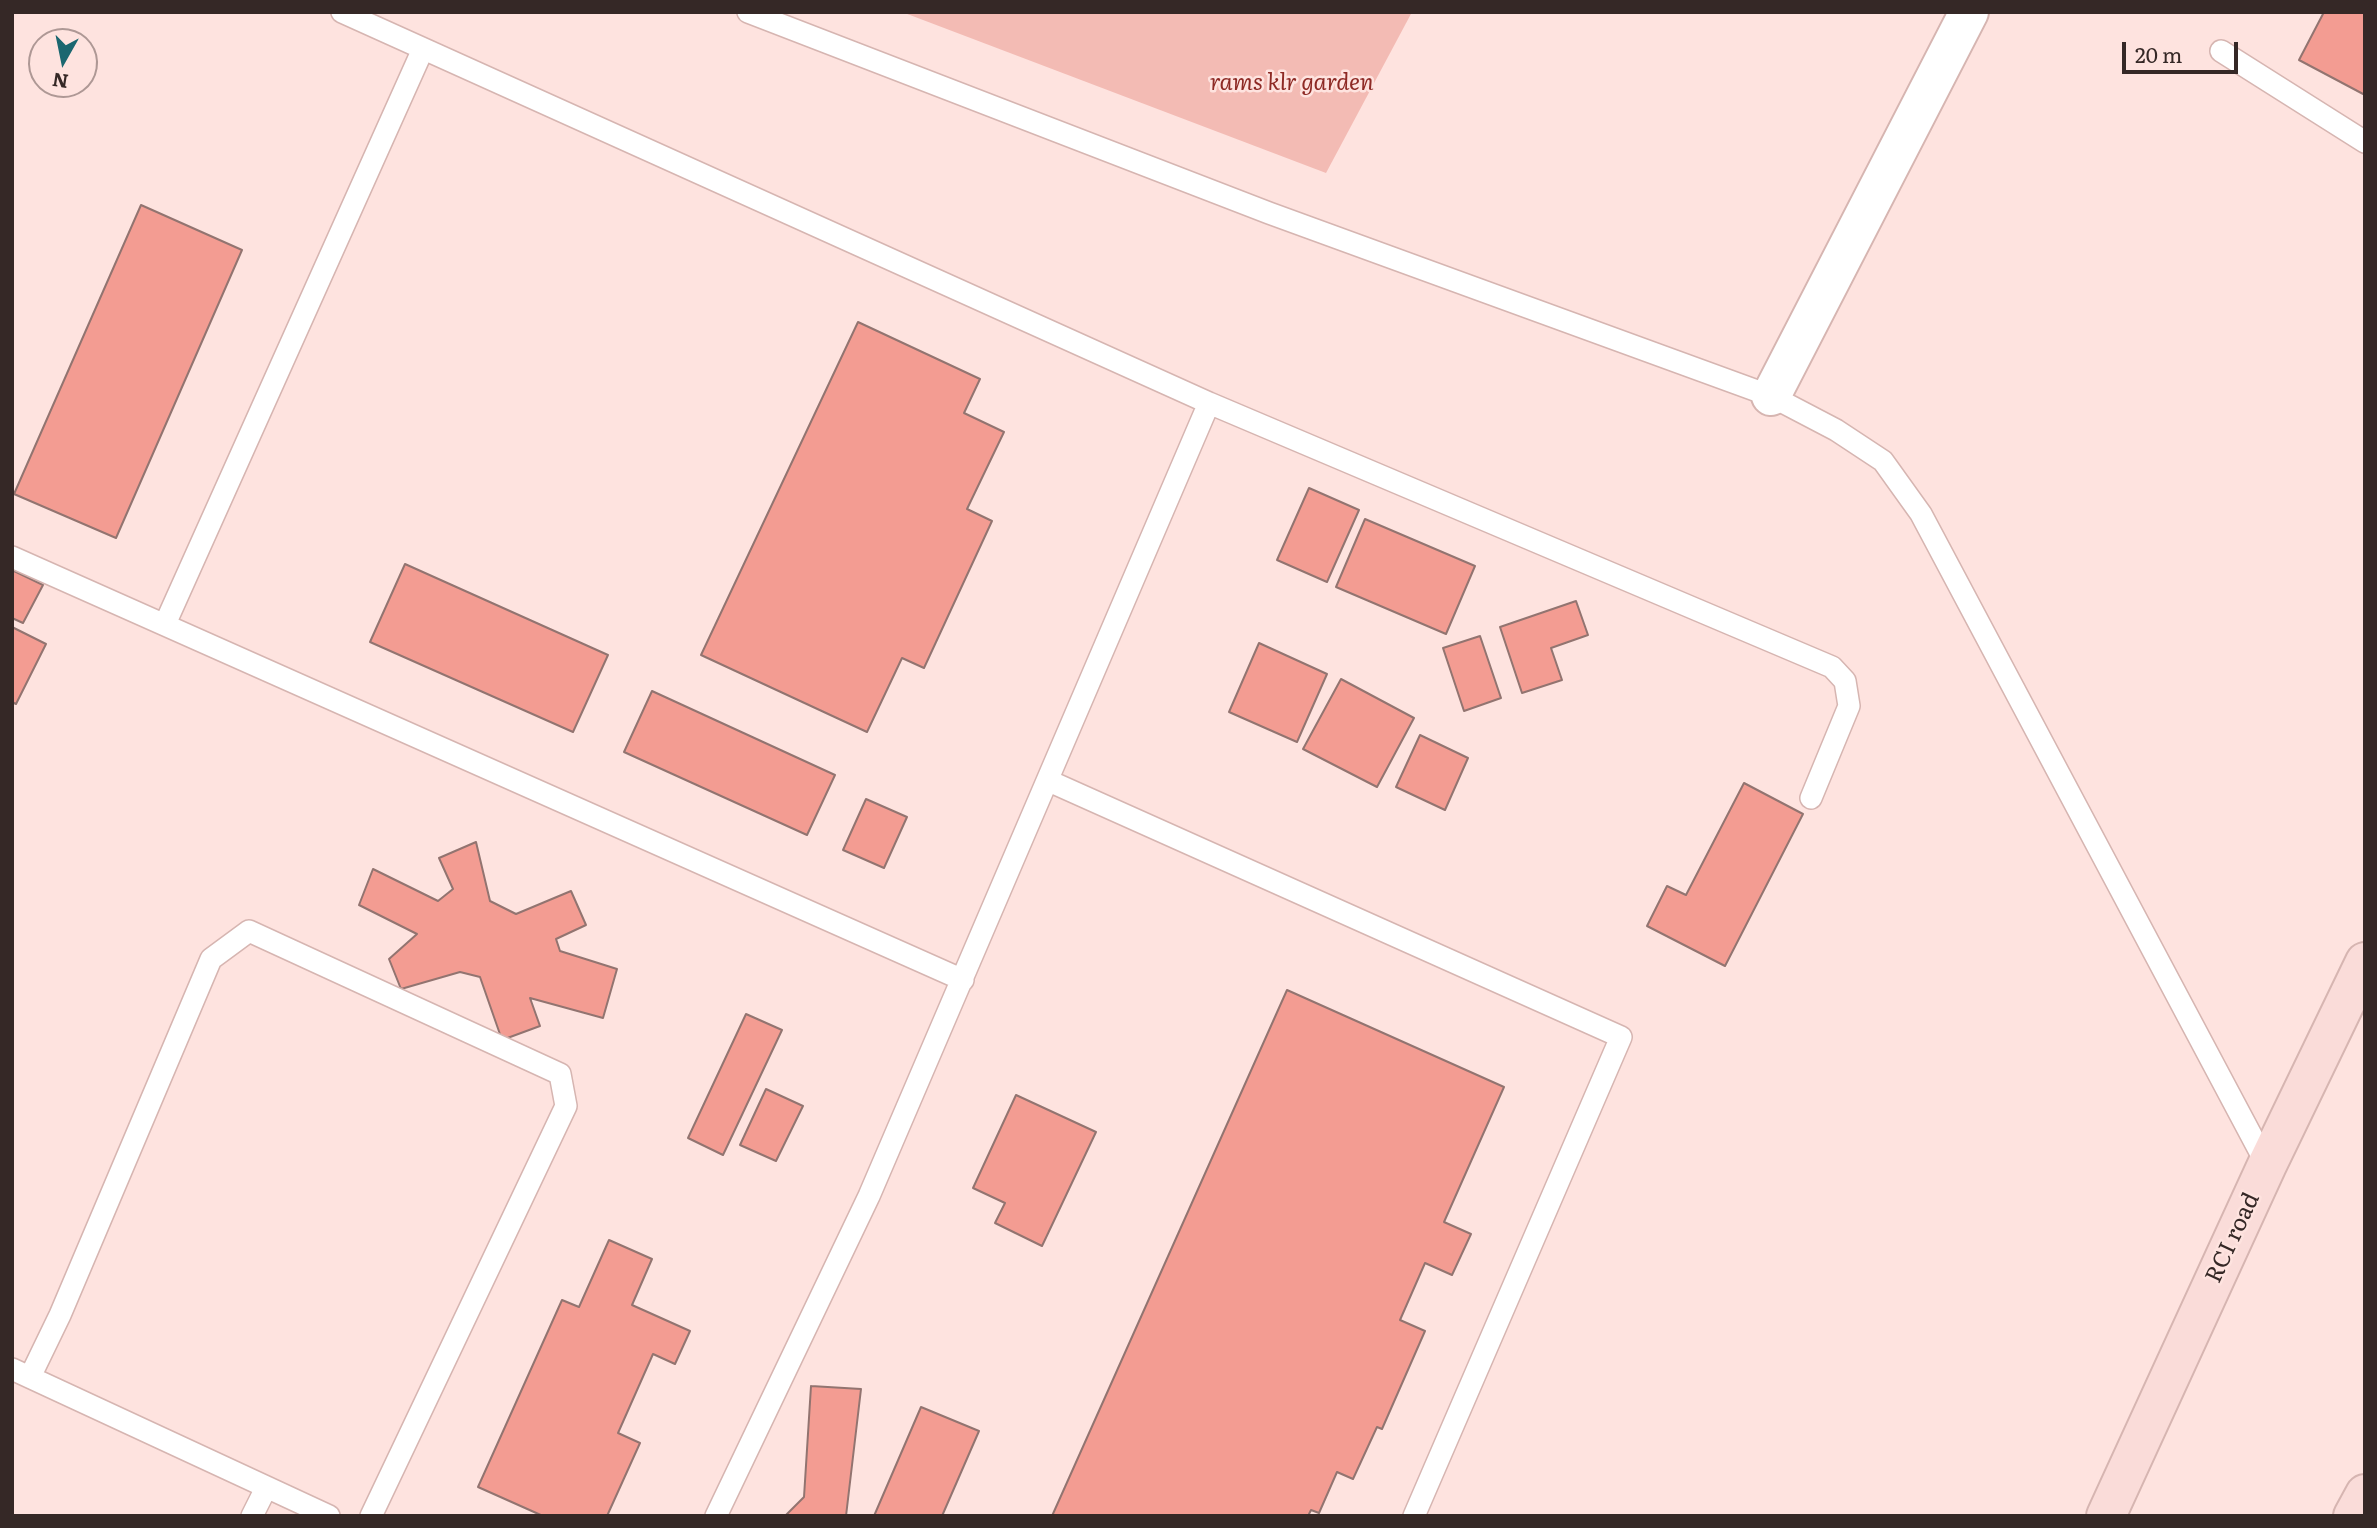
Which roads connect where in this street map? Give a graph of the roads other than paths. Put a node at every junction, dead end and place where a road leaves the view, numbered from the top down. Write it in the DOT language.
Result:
graph roads {
  1 [pos="342,12"];
  2 [pos="748,12"];
  3 [pos="1969,12"];
  4 [pos="423,49"];
  5 [pos="2221,51"];
  6 [pos="2365,142"];
  7 [pos="1771,396"];
  8 [pos="1209,403"];
  9 [pos="12,557"];
  10 [pos="165,624"];
  11 [pos="1049,781"];
  12 [pos="1811,798"];
  13 [pos="2365,962"];
  14 [pos="963,980"];
  15 [pos="2267,1166"];
  16 [pos="21,1373"];
  17 [pos="266,1488"];
  18 [pos="2365,1494"];
  19 [pos="253,1516"];
  20 [pos="330,1516"];
  21 [pos="371,1516"];
  22 [pos="716,1516"];
  23 [pos="1414,1516"];
  24 [pos="2106,1516"];
  25 [pos="2353,1516"];
  1 -- 4 [label="lane"];
  2 -- 7 [label="lane"];
  3 -- 7 [label="street"];
  4 -- 8 [label="lane"];
  4 -- 10 [label="lane"];
  5 -- 6 [label="lane"];
  7 -- 15 [label="lane"];
  8 -- 11 [label="lane"];
  8 -- 12 [label="lane"];
  9 -- 10 [label="lane"];
  10 -- 14 [label="lane"];
  11 -- 14 [label="lane"];
  11 -- 23 [label="lane"];
  13 -- 15 [label="main road, RCI road"];
  14 -- 22 [label="lane"];
  15 -- 24 [label="main road, RCI road"];
  16 -- 17 [label="lane"];
  16 -- 21 [label="lane"];
  17 -- 19 [label="lane"];
  17 -- 20 [label="lane"];
  18 -- 25 [label="main road"];
}
